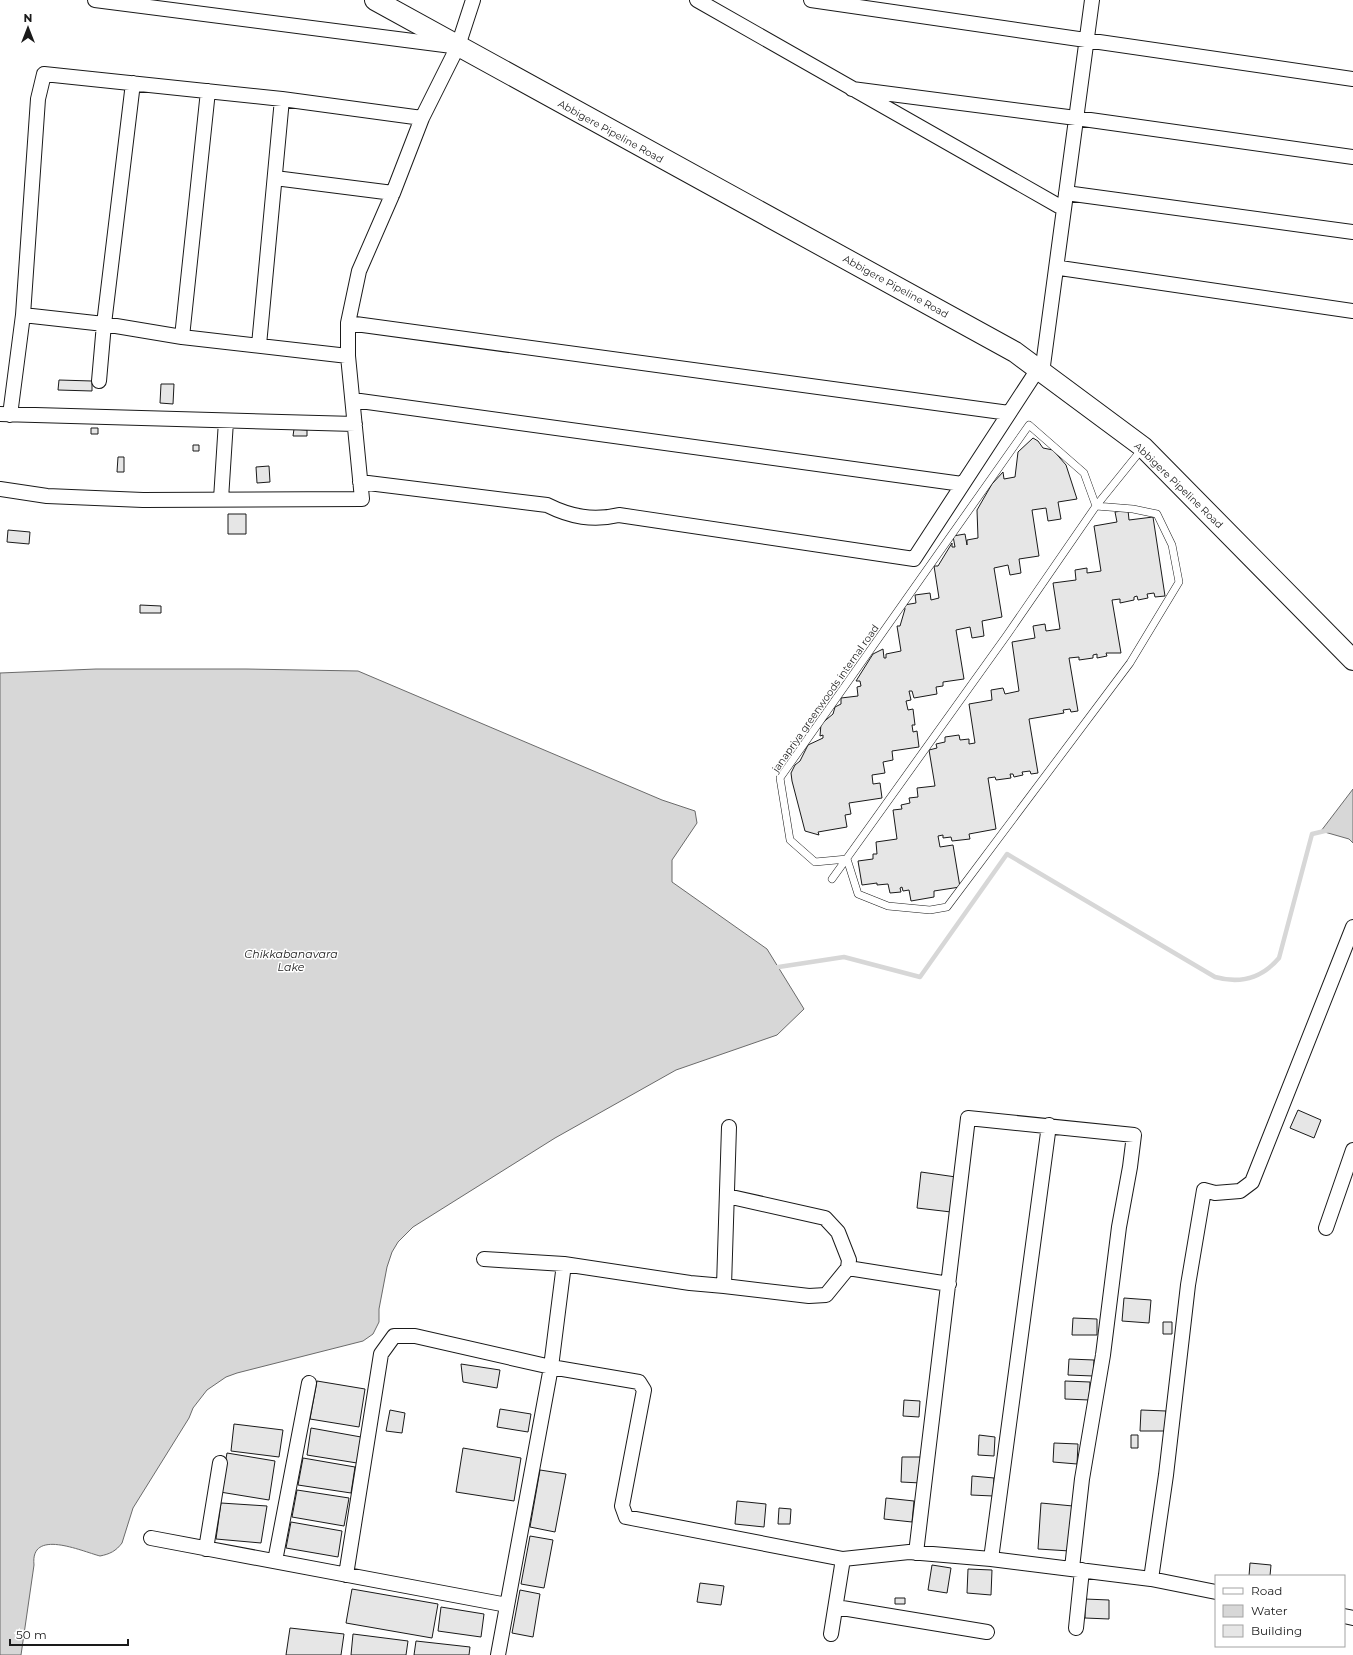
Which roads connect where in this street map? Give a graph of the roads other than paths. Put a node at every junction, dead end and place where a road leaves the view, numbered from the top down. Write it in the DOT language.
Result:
graph roads {
  1 [pos="95,0"];
  2 [pos="375,0"];
  3 [pos="473,0"];
  4 [pos="697,0"];
  5 [pos="811,0"];
  6 [pos="1092,0"];
  7 [pos="1086,40"];
  8 [pos="458,46"];
  9 [pos="1353,79"];
  10 [pos="133,83"];
  11 [pos="852,89"];
  12 [pos="208,91"];
  13 [pos="282,98"];
  14 [pos="422,118"];
  15 [pos="1076,118"];
  16 [pos="1353,157"];
  17 [pos="275,178"];
  18 [pos="393,193"];
  19 [pos="1066,193"];
  20 [pos="1064,209"];
  21 [pos="1353,232"];
  22 [pos="1060,268"];
  23 [pos="1353,311"];
  24 [pos="23,315"];
  25 [pos="348,323"];
  26 [pos="104,324"];
  27 [pos="182,337"];
  28 [pos="259,344"];
  29 [pos="348,356"];
  30 [pos="1040,371"];
  31 [pos="98,381"];
  32 [pos="353,400"];
  33 [pos="1009,413"];
  34 [pos="5,415"];
  35 [pos="226,421"];
  36 [pos="355,424"];
  37 [pos="1143,447"];
  38 [pos="360,482"];
  39 [pos="962,484"];
  40 [pos="0,489"];
  41 [pos="221,499"];
  42 [pos="1096,506"];
  43 [pos="1353,660"];
  44 [pos="847,859"];
  45 [pos="832,879"];
  46 [pos="1353,927"];
  47 [pos="1049,1125"];
  48 [pos="729,1127"];
  49 [pos="1353,1150"];
  50 [pos="727,1196"];
  51 [pos="1326,1228"];
  52 [pos="484,1258"];
  53 [pos="564,1264"];
  54 [pos="848,1268"];
  55 [pos="948,1284"];
  56 [pos="724,1286"];
  57 [pos="551,1367"];
  58 [pos="309,1383"];
  59 [pos="220,1463"];
  60 [pos="151,1538"];
  61 [pos="206,1549"];
  62 [pos="916,1553"];
  63 [pos="843,1558"];
  64 [pos="991,1559"];
  65 [pos="275,1561"];
  66 [pos="1077,1569"];
  67 [pos="346,1575"];
  68 [pos="1151,1579"];
  69 [pos="1215,1592"];
  70 [pos="507,1605"];
  71 [pos="836,1607"];
  72 [pos="1076,1628"];
  73 [pos="987,1632"];
  74 [pos="831,1634"];
  75 [pos="498,1655"];
  1 -- 8 [label="street"];
  2 -- 8 [label="main road, Abbigere Pipeline Road"];
  3 -- 8 [label="street"];
  4 -- 11 [label="street"];
  5 -- 7 [label="street"];
  6 -- 7 [label="street"];
  7 -- 9 [label="street"];
  7 -- 15 [label="street"];
  8 -- 14 [label="street"];
  8 -- 30 [label="main road, Abbigere Pipeline Road"];
  10 -- 12 [label="street"];
  10 -- 24 [label="street"];
  10 -- 26 [label="street"];
  11 -- 15 [label="street"];
  11 -- 20 [label="street"];
  12 -- 13 [label="street"];
  12 -- 27 [label="street"];
  13 -- 14 [label="street"];
  13 -- 17 [label="street"];
  14 -- 18 [label="street"];
  15 -- 16 [label="street"];
  15 -- 19 [label="street"];
  17 -- 18 [label="street"];
  17 -- 28 [label="street"];
  18 -- 25 [label="street"];
  19 -- 20 [label="street"];
  19 -- 21 [label="street"];
  20 -- 30 [label="street"];
  22 -- 23 [label="street"];
  24 -- 26 [label="street"];
  24 -- 34 [label="street"];
  25 -- 29 [label="street"];
  25 -- 33 [label="street"];
  26 -- 27 [label="street"];
  26 -- 31 [label="street"];
  27 -- 28 [label="street"];
  28 -- 29 [label="street"];
  29 -- 32 [label="street"];
  30 -- 33 [label="street"];
  30 -- 37 [label="main road, Abbigere Pipeline Road"];
  32 -- 36 [label="street"];
  32 -- 39 [label="street"];
  33 -- 39 [label="street"];
  34 -- 35 [label="street"];
  35 -- 36 [label="street"];
  35 -- 41 [label="street"];
  36 -- 38 [label="street"];
  37 -- 42 [label="lane"];
  37 -- 43 [label="main road, Abbigere Pipeline Road"];
  38 -- 39 [label="street"];
  38 -- 41 [label="street"];
  40 -- 41 [label="street"];
  42 -- 44 [label="lane"];
  42 -- 44 [label="lane"];
  42 -- 44 [label="lane, janapriya greenwoods internal road"];
  44 -- 45 [label="lane"];
  46 -- 68 [label="street"];
  47 -- 55 [label="street"];
  47 -- 64 [label="street"];
  47 -- 66 [label="street"];
  48 -- 50 [label="street"];
  49 -- 51 [label="street"];
  50 -- 54 [label="street"];
  50 -- 56 [label="street"];
  52 -- 53 [label="street"];
  53 -- 56 [label="street"];
  53 -- 57 [label="street"];
  54 -- 55 [label="street"];
  54 -- 56 [label="street"];
  55 -- 62 [label="street"];
  57 -- 63 [label="street"];
  57 -- 67 [label="street"];
  57 -- 70 [label="street"];
  58 -- 65 [label="street"];
  59 -- 61 [label="street"];
  60 -- 61 [label="street"];
  61 -- 65 [label="street"];
  62 -- 63 [label="street"];
  62 -- 64 [label="street"];
  63 -- 71 [label="street"];
  64 -- 66 [label="street"];
  65 -- 67 [label="street"];
  66 -- 68 [label="street"];
  66 -- 72 [label="street"];
  67 -- 70 [label="street"];
  68 -- 69 [label="street"];
  70 -- 75 [label="street"];
  71 -- 73 [label="street"];
  71 -- 74 [label="street"];
}
